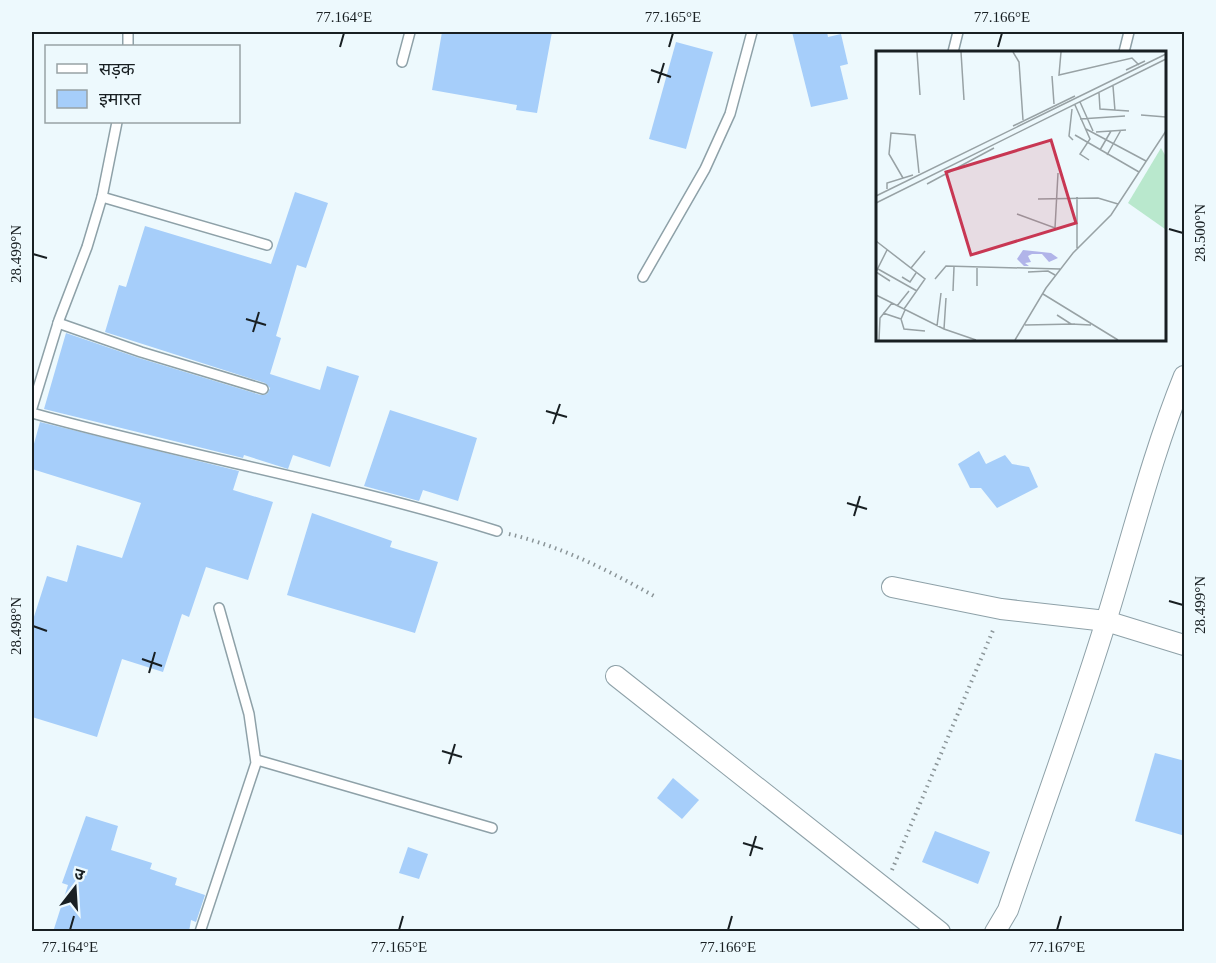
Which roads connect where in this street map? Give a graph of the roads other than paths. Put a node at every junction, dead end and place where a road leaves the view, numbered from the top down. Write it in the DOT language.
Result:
graph roads {
  1 [pos="410,32"];
  2 [pos="752,32"];
  3 [pos="958,32"];
  4 [pos="1129,32"];
  5 [pos="953,51"];
  6 [pos="1124,51"];
  7 [pos="402,62"];
  8 [pos="117,123"];
  9 [pos="102,197"];
  10 [pos="267,245"];
  11 [pos="643,277"];
  12 [pos="58,323"];
  13 [pos="1184,376"];
  14 [pos="263,389"];
  15 [pos="32,408"];
  16 [pos="32,413"];
  17 [pos="496,531"];
  18 [pos="892,587"];
  19 [pos="219,608"];
  20 [pos="1106,621"];
  21 [pos="1185,645"];
  22 [pos="616,676"];
  23 [pos="256,760"];
  24 [pos="492,828"];
  25 [pos="200,932"];
  26 [pos="940,932"];
  27 [pos="995,932"];
  1 -- 7 [label="lane"];
  2 -- 11 [label="lane"];
  3 -- 5 [label="lane"];
  4 -- 6 [label="lane"];
  8 -- 9 [label="lane"];
  9 -- 10 [label="lane"];
  9 -- 12 [label="lane"];
  12 -- 14 [label="lane"];
  12 -- 15 [label="lane"];
  13 -- 20 [label="street"];
  16 -- 17 [label="lane"];
  18 -- 20 [label="street"];
  19 -- 23 [label="lane"];
  20 -- 21 [label="street"];
  20 -- 27 [label="street"];
  22 -- 26 [label="street"];
  23 -- 24 [label="lane"];
  23 -- 25 [label="lane"];
}
